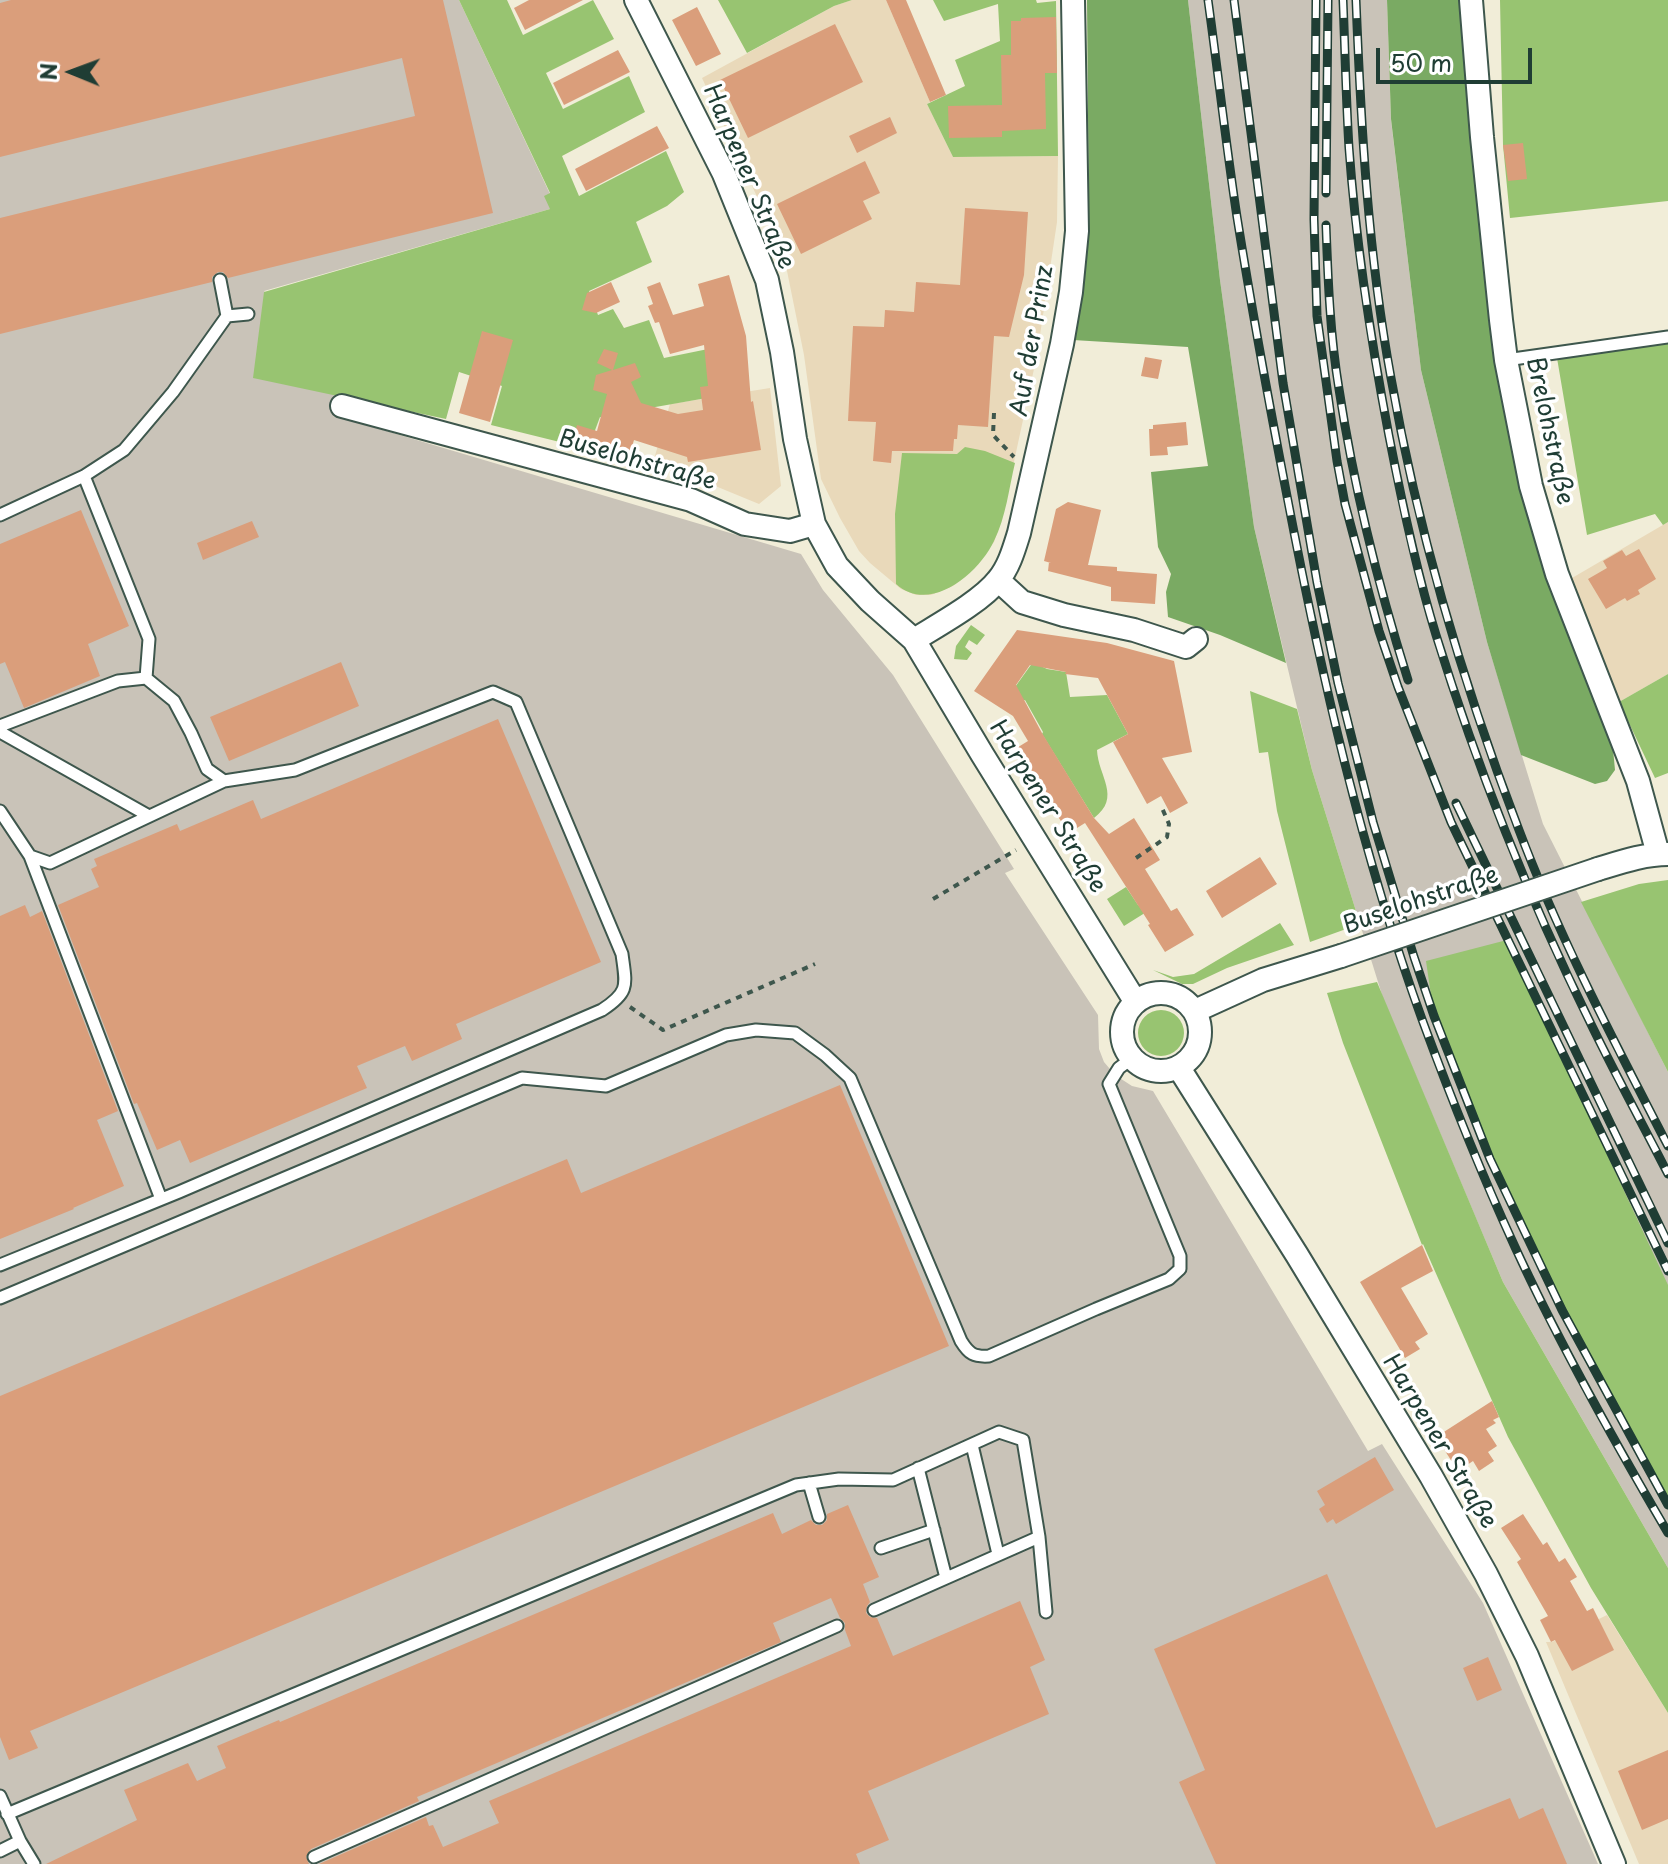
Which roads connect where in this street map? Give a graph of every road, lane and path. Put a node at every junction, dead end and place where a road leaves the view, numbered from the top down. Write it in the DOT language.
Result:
graph roads {
  1 [pos="636,0"];
  2 [pos="1073,0"];
  3 [pos="1471,0"];
  4 [pos="220,280"];
  5 [pos="248,314"];
  6 [pos="227,316"];
  7 [pos="1668,337"];
  8 [pos="1506,360"];
  9 [pos="342,406"];
  10 [pos="994,413"];
  11 [pos="1035,463"];
  12 [pos="84,476"];
  13 [pos="0,515"];
  14 [pos="814,524"];
  15 [pos="998,580"];
  16 [pos="1196,639"];
  17 [pos="914,640"];
  18 [pos="146,678"];
  19 [pos="0,729"];
  20 [pos="224,781"];
  21 [pos="1162,808"];
  22 [pos="0,811"];
  23 [pos="149,816"];
  24 [pos="1035,838"];
  25 [pos="1663,854"];
  26 [pos="30,856"];
  27 [pos="1136,858"];
  28 [pos="933,899"];
  29 [pos="815,964"];
  30 [pos="618,999"];
  31 [pos="1135,1001"];
  32 [pos="1195,1011"];
  33 [pos="1131,1059"];
  34 [pos="1179,1068"];
  35 [pos="161,1199"];
  36 [pos="0,1265"];
  37 [pos="0,1298"];
  38 [pos="972,1445"];
  39 [pos="918,1468"];
  40 [pos="809,1483"];
  41 [pos="819,1517"];
  42 [pos="934,1530"];
  43 [pos="1039,1537"];
  44 [pos="881,1548"];
  45 [pos="998,1554"];
  46 [pos="946,1578"];
  47 [pos="874,1610"];
  48 [pos="1046,1612"];
  49 [pos="837,1626"];
  50 [pos="0,1796"];
  51 [pos="7,1814"];
  52 [pos="20,1841"];
  53 [pos="0,1851"];
  54 [pos="314,1857"];
  55 [pos="34,1864"];
  56 [pos="1614,1864"];
  1 -- 14 [label="street, Harpener Straße"];
  2 -- 11 [label="street, Auf der Prinz"];
  3 -- 8 [label="street, Brelohstraße"];
  4 -- 6 [label="lane"];
  5 -- 6 [label="lane"];
  6 -- 12 [label="lane"];
  7 -- 8 [label="lane"];
  8 -- 25 [label="street, Brelohstraße"];
  9 -- 14 [label="street, Buselohstraße"];
  10 -- 11 [label="path"];
  11 -- 15 [label="street, Auf der Prinz"];
  12 -- 13 [label="lane"];
  12 -- 18 [label="lane"];
  14 -- 17 [label="street"];
  15 -- 16 [label="street"];
  15 -- 17 [label="street, Auf der Prinz"];
  17 -- 24 [label="street, Harpener Straße"];
  18 -- 19 [label="lane"];
  18 -- 20 [label="lane"];
  19 -- 23 [label="lane"];
  20 -- 23 [label="lane"];
  20 -- 30 [label="lane"];
  21 -- 27 [label="path"];
  22 -- 26 [label="lane"];
  23 -- 26 [label="lane"];
  24 -- 28 [label="path"];
  24 -- 31 [label="street, Harpener Straße"];
  25 -- 32 [label="street, Buselohstraße, bridge"];
  26 -- 35 [label="lane"];
  29 -- 30 [label="path"];
  30 -- 35 [label="lane"];
  31 -- 32 [label="street"];
  31 -- 33 [label="street"];
  32 -- 34 [label="street"];
  33 -- 34 [label="street"];
  33 -- 37 [label="lane"];
  34 -- 56 [label="street, Harpener Straße"];
  35 -- 36 [label="lane"];
  38 -- 39 [label="lane"];
  38 -- 43 [label="lane"];
  38 -- 45 [label="lane"];
  39 -- 40 [label="lane"];
  39 -- 42 [label="lane"];
  40 -- 41 [label="lane"];
  40 -- 51 [label="lane"];
  42 -- 44 [label="lane"];
  42 -- 46 [label="lane"];
  43 -- 45 [label="lane"];
  43 -- 48 [label="lane"];
  45 -- 46 [label="lane"];
  46 -- 47 [label="lane"];
  49 -- 54 [label="lane"];
  50 -- 51 [label="lane"];
  51 -- 52 [label="lane"];
  52 -- 53 [label="lane"];
  52 -- 55 [label="lane"];
}
